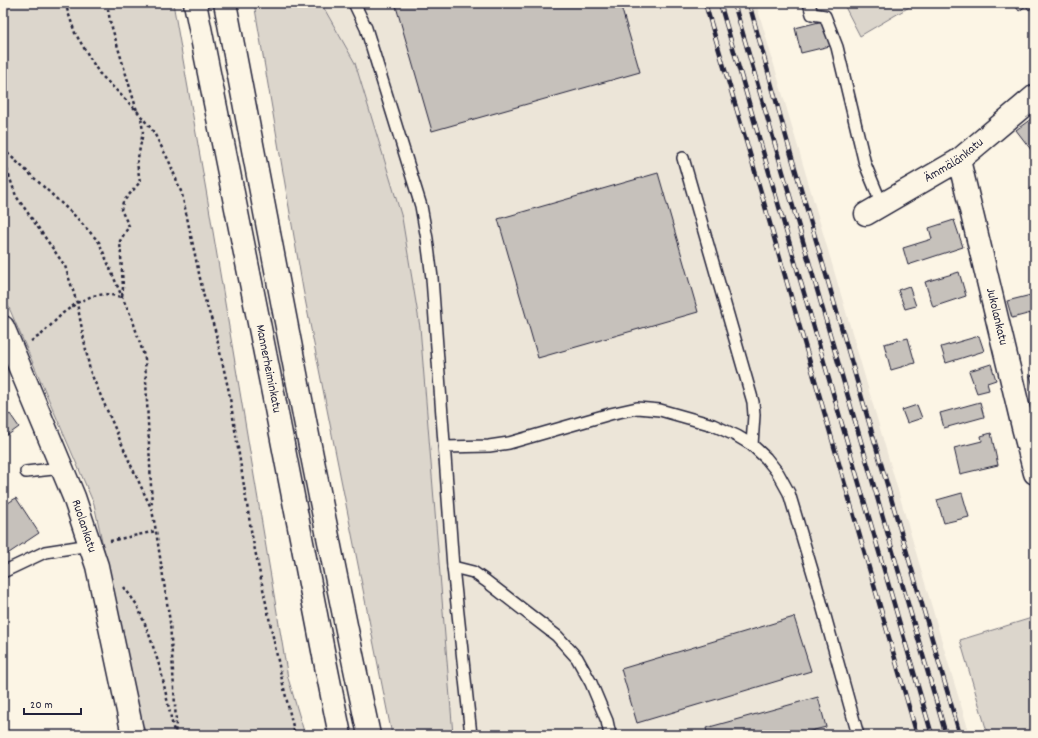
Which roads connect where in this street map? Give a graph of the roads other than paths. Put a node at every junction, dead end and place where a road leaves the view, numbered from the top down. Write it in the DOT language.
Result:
graph roads {
  1 [pos="195,3"];
  2 [pos="225,3"];
  3 [pos="354,3"];
  4 [pos="809,3"];
  5 [pos="1035,96"];
  6 [pos="683,158"];
  7 [pos="959,160"];
  8 [pos="874,209"];
  9 [pos="8,344"];
  10 [pos="752,445"];
  11 [pos="445,447"];
  12 [pos="62,468"];
  13 [pos="26,472"];
  14 [pos="1035,473"];
  15 [pos="90,545"];
  16 [pos="453,567"];
  17 [pos="3,572"];
  18 [pos="133,735"];
  19 [pos="340,735"];
  20 [pos="369,735"];
  21 [pos="471,735"];
  22 [pos="610,735"];
  23 [pos="858,735"];
  1 -- 19 [label="main road, Mannerheiminkatu"];
  2 -- 20 [label="main road, Mannerheiminkatu"];
  3 -- 11 [label="lane"];
  4 -- 8 [label="lane"];
  5 -- 7 [label="main road, Ämmälänkatu"];
  6 -- 10 [label="lane"];
  7 -- 8 [label="main road, Ämmälänkatu"];
  7 -- 14 [label="main road, Jukolankatu"];
  9 -- 12 [label="main road, Ruolankatu"];
  10 -- 11 [label="lane"];
  10 -- 23 [label="lane"];
  11 -- 16 [label="lane"];
  12 -- 13 [label="lane"];
  12 -- 15 [label="main road, Ruolankatu"];
  15 -- 17 [label="lane"];
  15 -- 18 [label="main road, Ruolankatu"];
  16 -- 21 [label="lane"];
  16 -- 22 [label="lane"];
}
